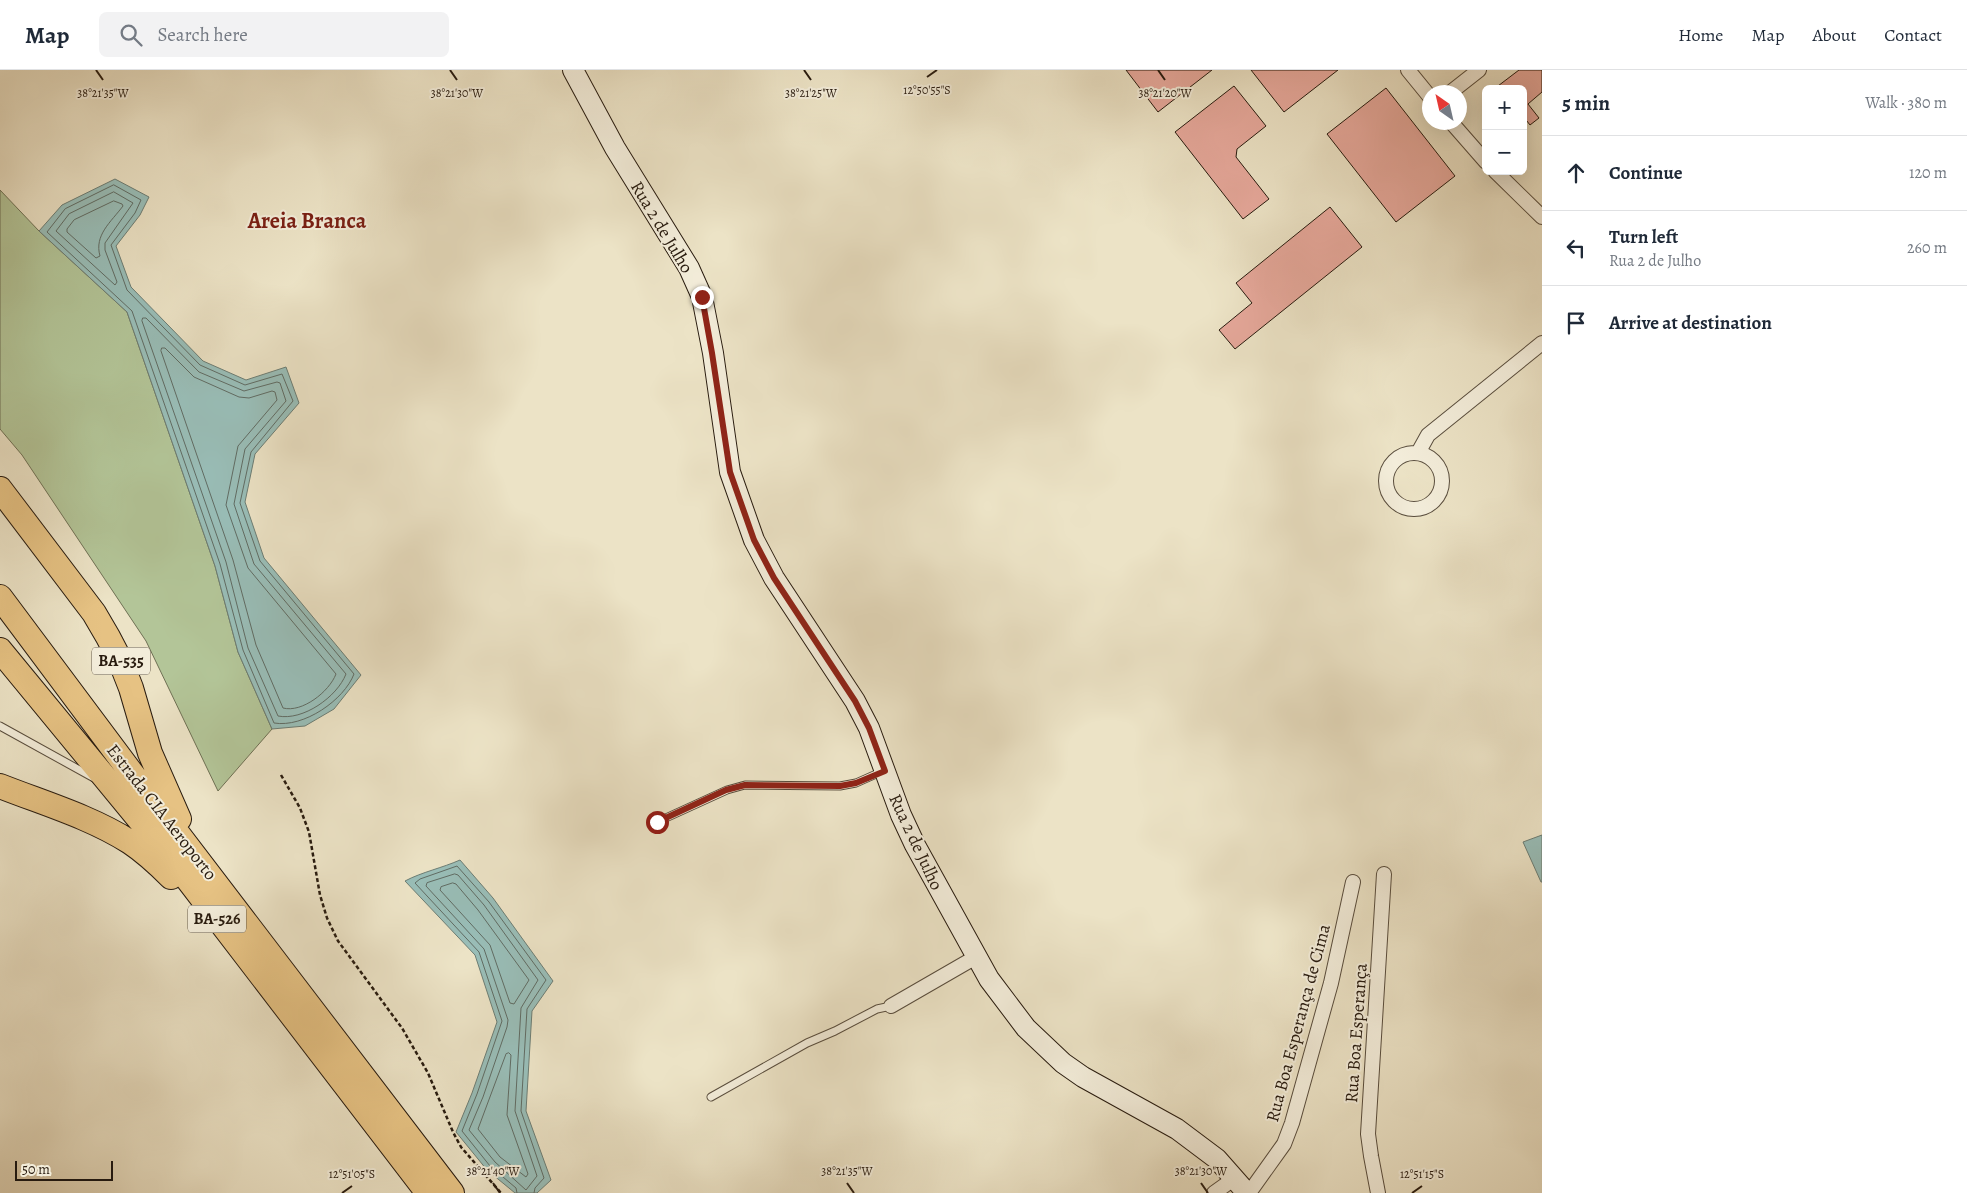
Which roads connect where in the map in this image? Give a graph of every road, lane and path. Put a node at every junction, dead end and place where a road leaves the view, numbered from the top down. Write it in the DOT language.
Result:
graph roads {
  1 [pos="573,70"];
  2 [pos="1408,70"];
  3 [pos="1479,70"];
  4 [pos="1459,85"];
  5 [pos="1422,88"];
  6 [pos="1458,130"];
  7 [pos="1482,157"];
  8 [pos="1499,175"];
  9 [pos="1542,217"];
  10 [pos="1542,343"];
  11 [pos="1418,453"];
  12 [pos="0,490"];
  13 [pos="0,597"];
  14 [pos="0,650"];
  15 [pos="0,726"];
  16 [pos="885,771"];
  17 [pos="281,775"];
  18 [pos="0,786"];
  19 [pos="117,791"];
  20 [pos="657,822"];
  21 [pos="197,857"];
  22 [pos="1384,874"];
  23 [pos="1353,882"];
  24 [pos="224,928"];
  25 [pos="976,957"];
  26 [pos="891,1006"];
  27 [pos="711,1098"];
  28 [pos="1244,1188"];
  29 [pos="428,1193"];
  30 [pos="452,1193"];
  31 [pos="501,1193"];
  32 [pos="1214,1193"];
  33 [pos="1378,1193"];
  1 -- 16 [label="main road, Rua 2 de Julho"];
  2 -- 5 [label="street"];
  3 -- 4 [label="street"];
  6 -- 7 [label="street"];
  8 -- 9 [label="street"];
  10 -- 11 [label="street"];
  11 -- 11 [label="street"];
  12 -- 21 [label="highway, BA-535"];
  13 -- 21 [label="highway, Estrada CIA Aeroporto / BA-526"];
  14 -- 19 [label="highway, Estrada CIA Aeroporto / BA-526"];
  15 -- 19 [label="lane"];
  16 -- 20 [label="lane"];
  16 -- 25 [label="main road, Rua 2 de Julho"];
  17 -- 31 [label="path"];
  18 -- 24 [label="highway, BA-526"];
  19 -- 24 [label="highway, Estrada CIA Aeroporto / BA-526"];
  21 -- 30 [label="highway, Estrada CIA Aeroporto / BA-526"];
  22 -- 33 [label="street, Rua Boa Esperança"];
  23 -- 28 [label="street, Rua Boa Esperança de Cima"];
  24 -- 29 [label="highway, Estrada CIA Aeroporto / BA-526"];
  25 -- 26 [label="street"];
  25 -- 28 [label="main road, Rua 2 de Julho"];
  26 -- 27 [label="lane"];
  28 -- 32 [label="street, Rua Boa Esperança de Cima"];
}
